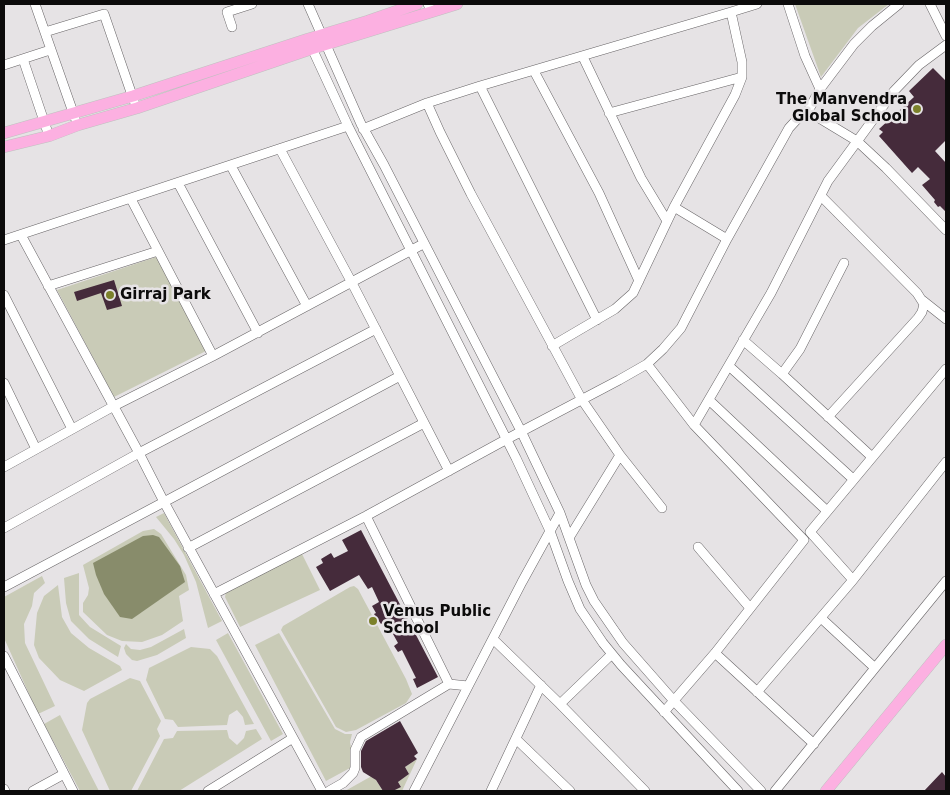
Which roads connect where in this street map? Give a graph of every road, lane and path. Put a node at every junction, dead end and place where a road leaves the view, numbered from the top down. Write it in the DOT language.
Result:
graph roads {
  1 [pos="35,4"];
  2 [pos="101,4"];
  3 [pos="252,4"];
  4 [pos="308,4"];
  5 [pos="417,4"];
  6 [pos="457,4"];
  7 [pos="757,4"];
  8 [pos="788,4"];
  9 [pos="899,4"];
  10 [pos="930,4"];
  11 [pos="429,8"];
  12 [pos="731,12"];
  13 [pos="104,14"];
  14 [pos="232,27"];
  15 [pos="44,32"];
  16 [pos="946,36"];
  17 [pos="325,40"];
  18 [pos="310,44"];
  19 [pos="946,45"];
  20 [pos="50,50"];
  21 [pos="583,57"];
  22 [pos="23,59"];
  23 [pos="4,65"];
  24 [pos="534,71"];
  25 [pos="742,77"];
  26 [pos="480,86"];
  27 [pos="820,89"];
  28 [pos="133,96"];
  29 [pos="427,103"];
  30 [pos="136,108"];
  31 [pos="609,113"];
  32 [pos="807,114"];
  33 [pos="76,120"];
  34 [pos="44,123"];
  35 [pos="348,126"];
  36 [pos="363,128"];
  37 [pos="4,133"];
  38 [pos="49,136"];
  39 [pos="857,141"];
  40 [pos="4,147"];
  41 [pos="280,150"];
  42 [pos="231,166"];
  43 [pos="178,183"];
  44 [pos="821,196"];
  45 [pos="131,199"];
  46 [pos="674,207"];
  47 [pos="667,221"];
  48 [pos="946,230"];
  49 [pos="21,234"];
  50 [pos="728,239"];
  51 [pos="4,240"];
  52 [pos="424,244"];
  53 [pos="410,250"];
  54 [pos="158,251"];
  55 [pos="844,263"];
  56 [pos="639,281"];
  57 [pos="352,283"];
  58 [pos="48,286"];
  59 [pos="4,296"];
  60 [pos="922,300"];
  61 [pos="307,306"];
  62 [pos="946,319"];
  63 [pos="597,320"];
  64 [pos="376,329"];
  65 [pos="258,332"];
  66 [pos="743,340"];
  67 [pos="552,346"];
  68 [pos="213,356"];
  69 [pos="647,364"];
  70 [pos="728,366"];
  71 [pos="946,369"];
  72 [pos="782,374"];
  73 [pos="400,376"];
  74 [pos="4,383"];
  75 [pos="582,400"];
  76 [pos="709,400"];
  77 [pos="114,406"];
  78 [pos="828,417"];
  79 [pos="424,422"];
  80 [pos="694,425"];
  81 [pos="72,429"];
  82 [pos="521,431"];
  83 [pos="507,439"];
  84 [pos="36,449"];
  85 [pos="139,453"];
  86 [pos="620,454"];
  87 [pos="872,457"];
  88 [pos="946,462"];
  89 [pos="4,467"];
  90 [pos="449,471"];
  91 [pos="853,479"];
  92 [pos="164,502"];
  93 [pos="662,508"];
  94 [pos="827,511"];
  95 [pos="560,513"];
  96 [pos="366,516"];
  97 [pos="4,528"];
  98 [pos="550,531"];
  99 [pos="810,532"];
  100 [pos="569,538"];
  101 [pos="804,540"];
  102 [pos="698,547"];
  103 [pos="188,548"];
  104 [pos="853,580"];
  105 [pos="946,581"];
  106 [pos="4,587"];
  107 [pos="214,594"];
  108 [pos="750,608"];
  109 [pos="820,618"];
  110 [pos="493,640"];
  111 [pos="946,645"];
  112 [pos="715,653"];
  113 [pos="612,654"];
  114 [pos="4,656"];
  115 [pos="875,668"];
  116 [pos="449,684"];
  117 [pos="541,685"];
  118 [pos="468,686"];
  119 [pos="757,692"];
  120 [pos="674,701"];
  121 [pos="560,704"];
  122 [pos="664,712"];
  123 [pos="293,738"];
  124 [pos="516,739"];
  125 [pos="814,744"];
  126 [pos="64,774"];
  127 [pos="495,789"];
  128 [pos="33,791"];
  129 [pos="73,791"];
  130 [pos="208,791"];
  131 [pos="322,791"];
  132 [pos="329,791"];
  133 [pos="414,791"];
  134 [pos="570,791"];
  135 [pos="645,791"];
  136 [pos="738,791"];
  137 [pos="761,791"];
  138 [pos="775,791"];
  139 [pos="826,791"];
  1 -- 15 [label="street"];
  2 -- 13 [label="street"];
  3 -- 14 [label="street"];
  4 -- 17 [label="street"];
  5 -- 17 [label="main road"];
  6 -- 11 [label="main road"];
  7 -- 12 [label="street"];
  8 -- 27 [label="street"];
  9 -- 27 [label="street"];
  10 -- 16 [label="street"];
  11 -- 17 [label="main road"];
  12 -- 21 [label="street"];
  12 -- 25 [label="street"];
  13 -- 15 [label="street"];
  13 -- 28 [label="street"];
  15 -- 20 [label="street"];
  17 -- 18 [label="main road"];
  17 -- 36 [label="street"];
  18 -- 28 [label="main road"];
  18 -- 30 [label="main road"];
  18 -- 35 [label="street"];
  19 -- 39 [label="street"];
  20 -- 22 [label="street"];
  20 -- 33 [label="street"];
  21 -- 24 [label="street"];
  21 -- 31 [label="street"];
  22 -- 23 [label="street"];
  22 -- 34 [label="street"];
  24 -- 26 [label="street"];
  24 -- 56 [label="street"];
  25 -- 31 [label="street"];
  25 -- 46 [label="street"];
  26 -- 29 [label="street"];
  26 -- 63 [label="street"];
  27 -- 32 [label="street"];
  28 -- 30 [label="street"];
  28 -- 33 [label="main road"];
  29 -- 36 [label="street"];
  29 -- 67 [label="street"];
  30 -- 33 [label="main road"];
  31 -- 47 [label="street"];
  32 -- 39 [label="street"];
  32 -- 50 [label="street"];
  33 -- 34 [label="main road"];
  33 -- 38 [label="main road"];
  34 -- 37 [label="main road"];
  34 -- 38 [label="street"];
  35 -- 41 [label="street"];
  35 -- 53 [label="street"];
  36 -- 52 [label="street"];
  38 -- 40 [label="main road"];
  39 -- 44 [label="street"];
  39 -- 48 [label="street"];
  41 -- 42 [label="street"];
  41 -- 57 [label="street"];
  42 -- 43 [label="street"];
  42 -- 61 [label="street"];
  43 -- 45 [label="street"];
  43 -- 65 [label="street"];
  44 -- 60 [label="street"];
  44 -- 66 [label="street"];
  45 -- 49 [label="street"];
  45 -- 54 [label="street"];
  46 -- 47 [label="street"];
  46 -- 50 [label="street"];
  47 -- 56 [label="street"];
  49 -- 51 [label="street"];
  49 -- 58 [label="street"];
  50 -- 69 [label="street"];
  52 -- 53 [label="street"];
  52 -- 82 [label="street"];
  53 -- 57 [label="street"];
  53 -- 83 [label="street"];
  54 -- 58 [label="street"];
  54 -- 68 [label="street"];
  55 -- 72 [label="street"];
  56 -- 63 [label="street"];
  57 -- 61 [label="street"];
  57 -- 64 [label="street"];
  58 -- 77 [label="street"];
  59 -- 81 [label="street"];
  60 -- 62 [label="street"];
  60 -- 78 [label="street"];
  61 -- 65 [label="street"];
  63 -- 67 [label="street"];
  64 -- 73 [label="street"];
  64 -- 85 [label="street"];
  65 -- 68 [label="street"];
  66 -- 70 [label="street"];
  66 -- 72 [label="street"];
  67 -- 75 [label="street"];
  68 -- 77 [label="street"];
  69 -- 75 [label="street"];
  69 -- 80 [label="street"];
  70 -- 76 [label="street"];
  70 -- 91 [label="street"];
  71 -- 87 [label="street"];
  72 -- 78 [label="street"];
  73 -- 79 [label="street"];
  73 -- 92 [label="street"];
  74 -- 84 [label="street"];
  75 -- 82 [label="street"];
  75 -- 86 [label="street"];
  76 -- 80 [label="street"];
  76 -- 94 [label="street"];
  77 -- 81 [label="street"];
  77 -- 85 [label="street"];
  78 -- 87 [label="street"];
  79 -- 90 [label="street"];
  79 -- 103 [label="street"];
  80 -- 101 [label="street"];
  81 -- 84 [label="street"];
  82 -- 83 [label="street"];
  82 -- 95 [label="street"];
  83 -- 90 [label="street"];
  83 -- 98 [label="street"];
  84 -- 89 [label="street"];
  85 -- 92 [label="street"];
  85 -- 97 [label="street"];
  86 -- 93 [label="street"];
  86 -- 100 [label="street"];
  87 -- 91 [label="street"];
  88 -- 104 [label="street"];
  90 -- 96 [label="street"];
  91 -- 94 [label="street"];
  92 -- 103 [label="street"];
  92 -- 106 [label="street"];
  94 -- 99 [label="street"];
  95 -- 98 [label="street"];
  95 -- 100 [label="street"];
  96 -- 107 [label="street"];
  96 -- 116 [label="street"];
  98 -- 110 [label="street"];
  98 -- 113 [label="street"];
  99 -- 101 [label="street"];
  99 -- 104 [label="street"];
  100 -- 120 [label="street"];
  101 -- 108 [label="street"];
  102 -- 108 [label="street"];
  103 -- 107 [label="street"];
  104 -- 109 [label="street"];
  105 -- 115 [label="street"];
  107 -- 123 [label="street"];
  108 -- 112 [label="street"];
  109 -- 115 [label="street"];
  109 -- 119 [label="street"];
  110 -- 117 [label="street"];
  110 -- 118 [label="street"];
  111 -- 139 [label="main road"];
  112 -- 119 [label="street"];
  112 -- 120 [label="street"];
  113 -- 121 [label="street"];
  113 -- 122 [label="street"];
  114 -- 126 [label="street"];
  115 -- 125 [label="street"];
  116 -- 118 [label="street"];
  116 -- 132 [label="street"];
  117 -- 121 [label="street"];
  117 -- 124 [label="street"];
  118 -- 133 [label="street"];
  119 -- 125 [label="street"];
  120 -- 122 [label="street"];
  120 -- 137 [label="street"];
  121 -- 135 [label="street"];
  122 -- 136 [label="street"];
  123 -- 130 [label="street"];
  123 -- 131 [label="street"];
  124 -- 127 [label="street"];
  124 -- 134 [label="street"];
  125 -- 138 [label="street"];
  126 -- 128 [label="street"];
  126 -- 129 [label="street"];
}
